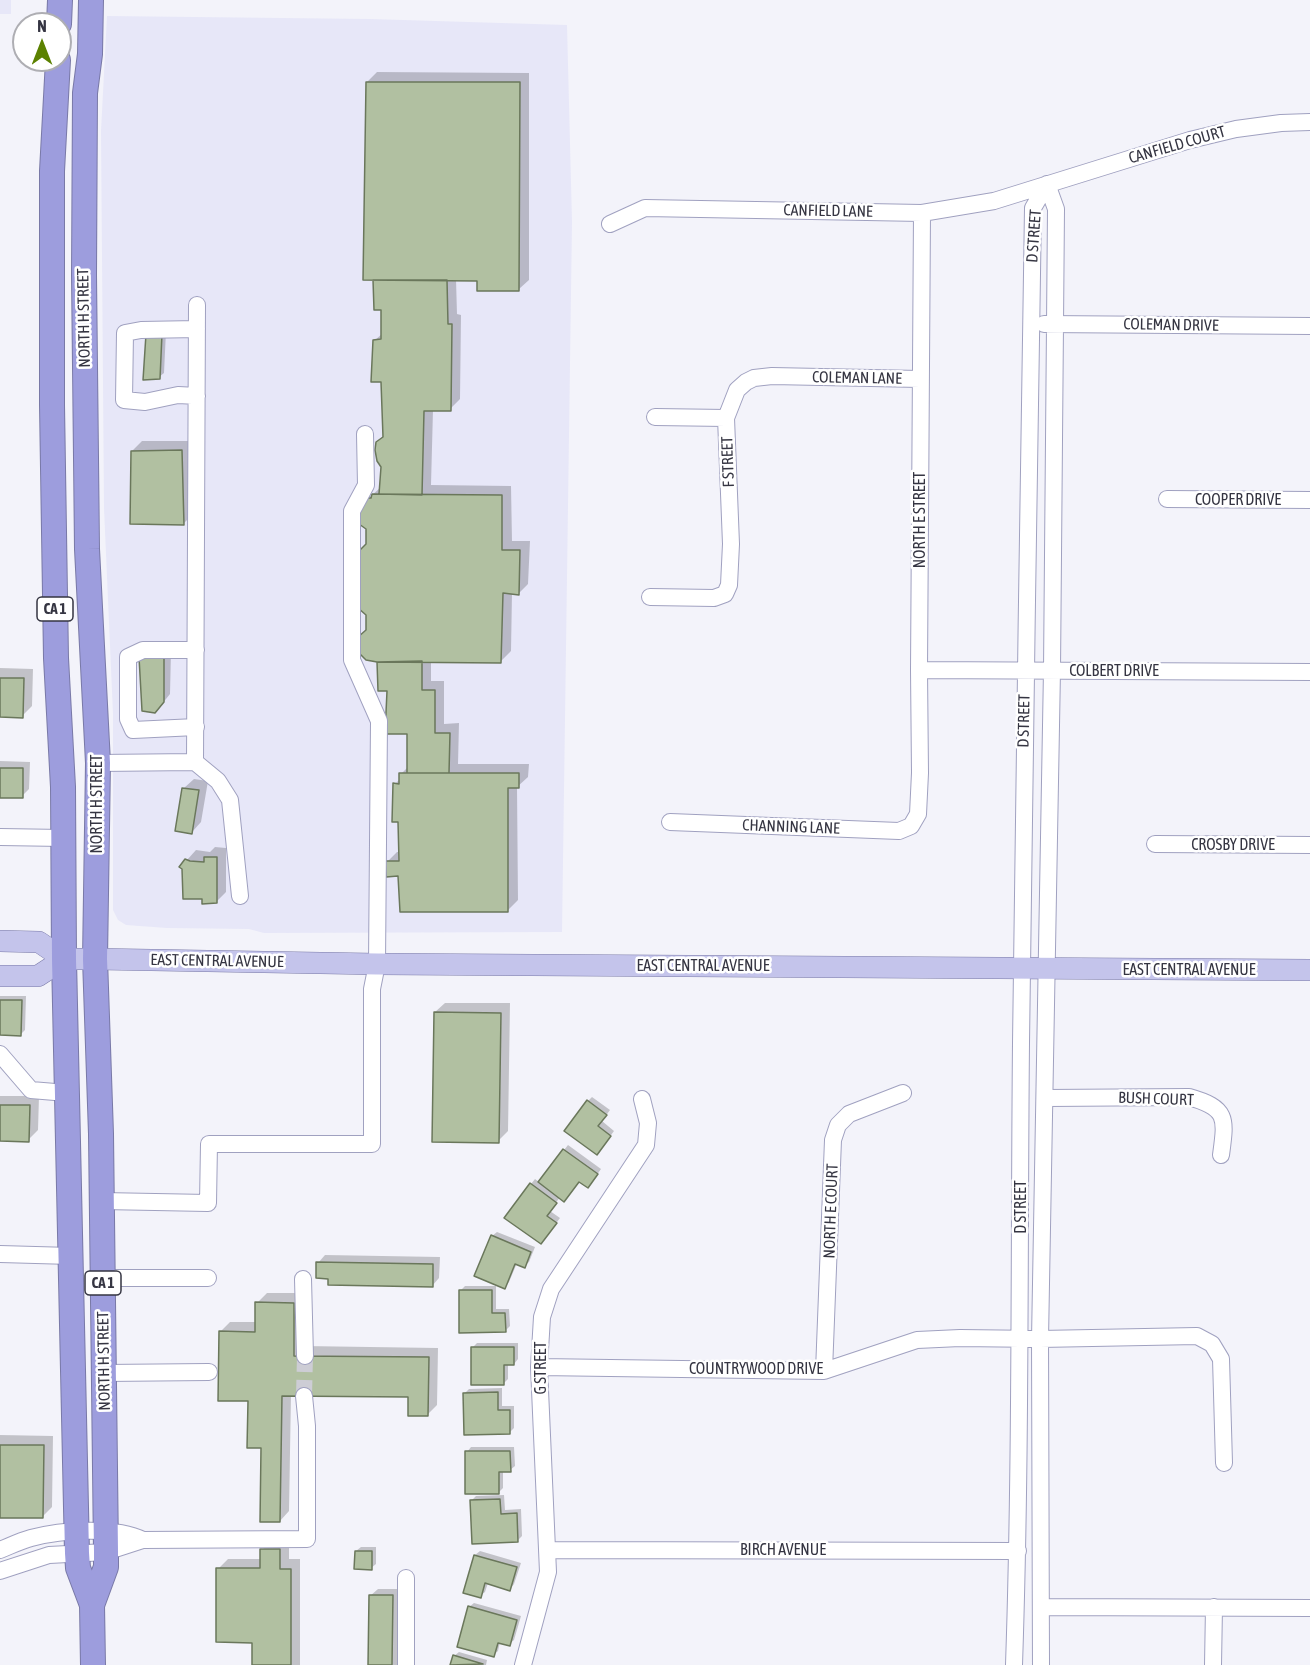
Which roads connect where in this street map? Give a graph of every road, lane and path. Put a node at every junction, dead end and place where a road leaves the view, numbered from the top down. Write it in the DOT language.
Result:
graph roads {
  1 [pos="91,0"];
  2 [pos="57,72"];
  3 [pos="1310,122"];
  4 [pos="1047,184"];
  5 [pos="922,213"];
  6 [pos="610,224"];
  7 [pos="197,305"];
  8 [pos="1031,324"];
  9 [pos="1055,324"];
  10 [pos="1310,327"];
  11 [pos="197,329"];
  12 [pos="793,377"];
  13 [pos="920,379"];
  14 [pos="197,396"];
  15 [pos="655,417"];
  16 [pos="726,418"];
  17 [pos="365,434"];
  18 [pos="1167,499"];
  19 [pos="1310,500"];
  20 [pos="650,597"];
  21 [pos="196,650"];
  22 [pos="919,669"];
  23 [pos="1025,670"];
  24 [pos="1052,670"];
  25 [pos="1310,672"];
  26 [pos="196,727"];
  27 [pos="195,762"];
  28 [pos="98,763"];
  29 [pos="670,822"];
  30 [pos="912,826"];
  31 [pos="0,837"];
  32 [pos="63,838"];
  33 [pos="1155,844"];
  34 [pos="1310,845"];
  35 [pos="240,896"];
  36 [pos="0,941"];
  37 [pos="95,958"];
  38 [pos="64,959"];
  39 [pos="377,964"];
  40 [pos="1022,969"];
  41 [pos="1047,969"];
  42 [pos="1310,970"];
  43 [pos="0,976"];
  44 [pos="0,1054"];
  45 [pos="67,1093"];
  46 [pos="903,1093"];
  47 [pos="642,1098"];
  48 [pos="1046,1098"];
  49 [pos="1221,1155"];
  50 [pos="102,1202"];
  51 [pos="0,1254"];
  52 [pos="71,1256"];
  53 [pos="103,1278"];
  54 [pos="208,1278"];
  55 [pos="303,1279"];
  56 [pos="1021,1339"];
  57 [pos="1040,1339"];
  58 [pos="304,1356"];
  59 [pos="539,1367"];
  60 [pos="824,1371"];
  61 [pos="104,1372"];
  62 [pos="209,1372"];
  63 [pos="304,1396"];
  64 [pos="1224,1463"];
  65 [pos="106,1541"];
  66 [pos="77,1542"];
  67 [pos="0,1550"];
  68 [pos="548,1550"];
  69 [pos="1018,1551"];
  70 [pos="0,1571"];
  71 [pos="406,1578"];
  72 [pos="92,1605"];
  73 [pos="1042,1607"];
  74 [pos="1214,1607"];
  75 [pos="1310,1608"];
  76 [pos="93,1665"];
  77 [pos="406,1665"];
  78 [pos="523,1665"];
  79 [pos="1014,1665"];
  80 [pos="1041,1665"];
  81 [pos="1213,1665"];
  1 -- 28 [label="highway, NORTH H STREET / CA 1"];
  2 -- 32 [label="highway, NORTH H STREET / CA 1"];
  3 -- 4 [label="street, CANFIELD COURT"];
  4 -- 5 [label="street, CANFIELD LANE"];
  4 -- 8 [label="street, D STREET"];
  4 -- 9 [label="street, D STREET"];
  5 -- 6 [label="street, CANFIELD LANE"];
  5 -- 13 [label="street, NORTH E STREET"];
  7 -- 11 [label="street"];
  8 -- 9 [label="street, COLEMAN DRIVE"];
  8 -- 23 [label="street, D STREET"];
  9 -- 10 [label="street, COLEMAN DRIVE"];
  9 -- 24 [label="street, D STREET"];
  11 -- 14 [label="street"];
  11 -- 14 [label="street"];
  12 -- 13 [label="street, COLEMAN LANE"];
  12 -- 16 [label="street, F STREET"];
  13 -- 22 [label="street, NORTH E STREET"];
  14 -- 21 [label="street"];
  15 -- 16 [label="street"];
  16 -- 20 [label="street, F STREET"];
  17 -- 39 [label="street"];
  18 -- 19 [label="street, COOPER DRIVE"];
  21 -- 26 [label="street"];
  21 -- 26 [label="street"];
  22 -- 23 [label="street, COLBERT DRIVE"];
  22 -- 30 [label="street, NORTH E STREET"];
  23 -- 24 [label="street, COLBERT DRIVE"];
  23 -- 40 [label="street, D STREET"];
  24 -- 25 [label="street, COLBERT DRIVE"];
  24 -- 41 [label="street, D STREET"];
  26 -- 27 [label="street"];
  27 -- 28 [label="street"];
  27 -- 35 [label="street"];
  28 -- 37 [label="highway, NORTH H STREET / CA 1"];
  29 -- 30 [label="street, CHANNING LANE"];
  31 -- 32 [label="street"];
  32 -- 38 [label="highway, NORTH H STREET / CA 1"];
  33 -- 34 [label="street, CROSBY DRIVE"];
  36 -- 38 [label="main road"];
  37 -- 38 [label="main road, EAST CENTRAL AVENUE"];
  37 -- 39 [label="main road, EAST CENTRAL AVENUE"];
  37 -- 50 [label="highway, NORTH H STREET / CA 1"];
  38 -- 43 [label="main road"];
  38 -- 45 [label="highway, NORTH H STREET / CA 1"];
  39 -- 40 [label="main road, EAST CENTRAL AVENUE"];
  39 -- 50 [label="street"];
  40 -- 41 [label="main road, EAST CENTRAL AVENUE"];
  40 -- 56 [label="street, D STREET"];
  41 -- 42 [label="main road, EAST CENTRAL AVENUE"];
  41 -- 48 [label="street, D STREET"];
  44 -- 45 [label="street"];
  45 -- 52 [label="highway, NORTH H STREET / CA 1"];
  46 -- 60 [label="street, NORTH E COURT"];
  47 -- 59 [label="street, G STREET"];
  48 -- 49 [label="street, BUSH COURT"];
  48 -- 57 [label="street, D STREET"];
  50 -- 53 [label="highway, NORTH H STREET / CA 1"];
  51 -- 52 [label="street"];
  52 -- 66 [label="highway, NORTH H STREET / CA 1"];
  53 -- 54 [label="street"];
  53 -- 61 [label="highway, NORTH H STREET / CA 1"];
  55 -- 58 [label="street"];
  56 -- 57 [label="street, COUNTRYWOOD DRIVE"];
  56 -- 60 [label="street, COUNTRYWOOD DRIVE"];
  56 -- 69 [label="street, D STREET"];
  57 -- 64 [label="street, COUNTRYWOOD DRIVE"];
  57 -- 73 [label="street, D STREET"];
  59 -- 60 [label="street, COUNTRYWOOD DRIVE"];
  59 -- 68 [label="street, G STREET"];
  61 -- 62 [label="street"];
  61 -- 65 [label="highway, NORTH H STREET / CA 1"];
  63 -- 65 [label="street"];
  65 -- 66 [label="street"];
  65 -- 72 [label="highway, NORTH H STREET / CA 1"];
  66 -- 67 [label="street"];
  66 -- 70 [label="street"];
  66 -- 72 [label="highway, NORTH H STREET / CA 1"];
  68 -- 69 [label="street, BIRCH AVENUE"];
  68 -- 78 [label="street, G STREET"];
  69 -- 79 [label="street, D STREET"];
  71 -- 77 [label="street"];
  72 -- 76 [label="highway, NORTH H STREET / CA 1"];
  73 -- 74 [label="street"];
  73 -- 80 [label="street, D STREET"];
  74 -- 75 [label="street"];
  74 -- 81 [label="street"];
}
